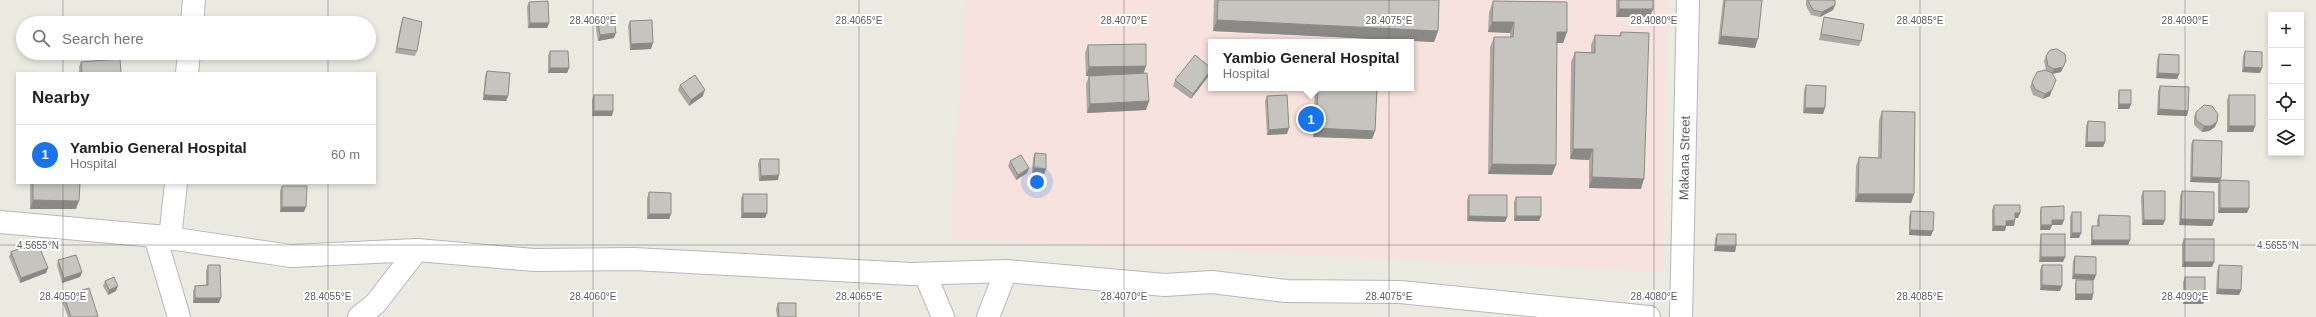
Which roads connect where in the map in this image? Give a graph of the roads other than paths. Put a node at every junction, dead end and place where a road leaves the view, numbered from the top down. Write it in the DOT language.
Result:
graph roads {
  1 [pos="194,0"];
  2 [pos="1688,0"];
  3 [pos="193,16"];
  4 [pos="188,60"];
  5 [pos="187,72"];
  6 [pos="176,184"];
  7 [pos="0,222"];
  8 [pos="162,238"];
  9 [pos="417,250"];
  10 [pos="1006,271"];
  11 [pos="925,274"];
  12 [pos="179,317"];
  13 [pos="359,317"];
  14 [pos="944,317"];
  15 [pos="988,317"];
  16 [pos="1649,317"];
  17 [pos="1680,317"];
  1 -- 3 [label="street"];
  2 -- 17 [label="street, Makana Street"];
  4 -- 5 [label="street"];
  6 -- 8 [label="street"];
  7 -- 8 [label="street"];
  8 -- 9 [label="street"];
  8 -- 12 [label="street"];
  9 -- 11 [label="street"];
  9 -- 13 [label="street"];
  10 -- 11 [label="street"];
  10 -- 15 [label="street"];
  10 -- 16 [label="street"];
  11 -- 14 [label="street"];
}
